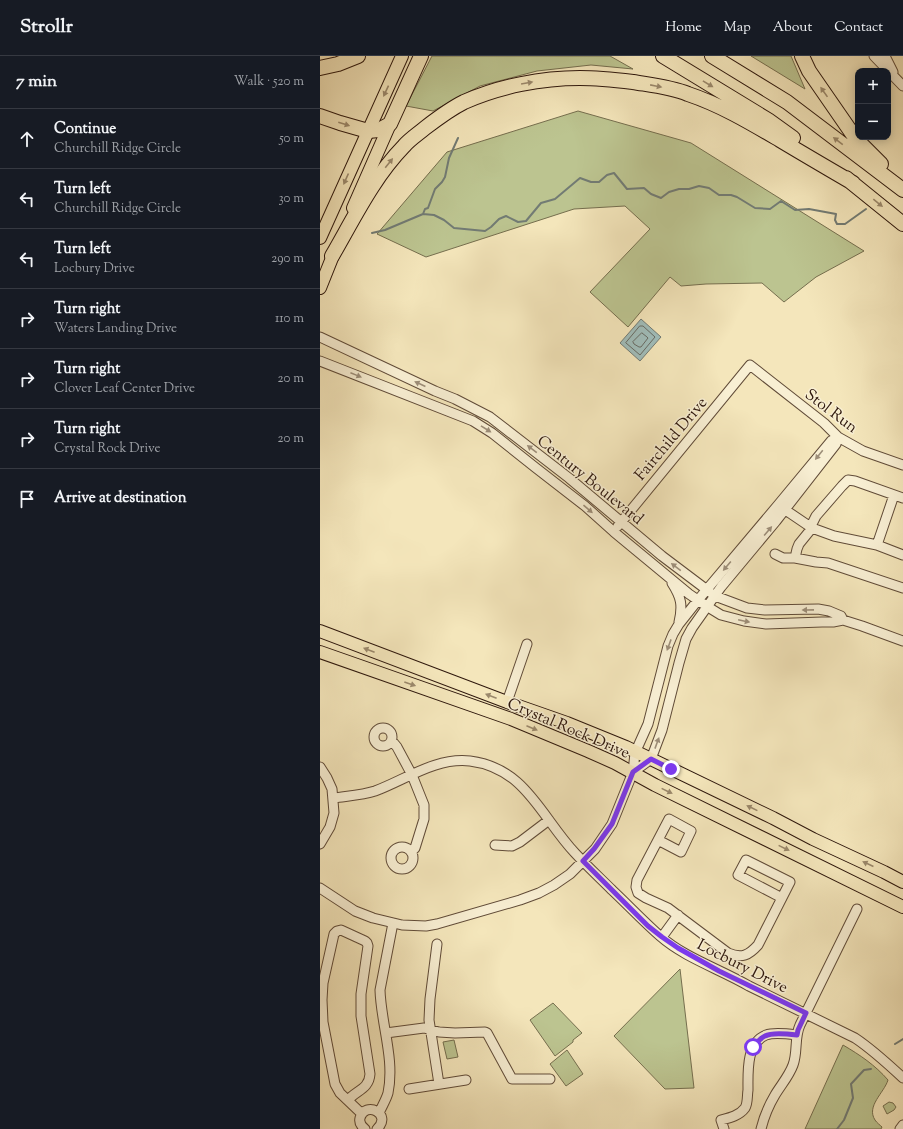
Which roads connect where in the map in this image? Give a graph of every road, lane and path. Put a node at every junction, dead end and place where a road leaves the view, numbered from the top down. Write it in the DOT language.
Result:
graph roads {
  1 [pos="358,56"];
  2 [pos="402,56"];
  3 [pos="421,56"];
  4 [pos="663,56"];
  5 [pos="712,56"];
  6 [pos="802,56"];
  7 [pos="874,56"];
  8 [pos="885,56"];
  9 [pos="320,68"];
  10 [pos="900,83"];
  11 [pos="320,116"];
  12 [pos="390,124"];
  13 [pos="368,131"];
  14 [pos="853,183"];
  15 [pos="903,186"];
  16 [pos="903,190"];
  17 [pos="903,224"];
  18 [pos="320,238"];
  19 [pos="332,256"];
  20 [pos="320,288"];
  21 [pos="320,337"];
  22 [pos="320,361"];
  23 [pos="750,365"];
  24 [pos="838,437"];
  25 [pos="903,464"];
  26 [pos="898,496"];
  27 [pos="782,507"];
  28 [pos="621,522"];
  29 [pos="812,528"];
  30 [pos="614,532"];
  31 [pos="877,545"];
  32 [pos="775,554"];
  33 [pos="903,555"];
  34 [pos="795,558"];
  35 [pos="670,578"];
  36 [pos="903,588"];
  37 [pos="706,590"];
  38 [pos="715,596"];
  39 [pos="698,600"];
  40 [pos="708,607"];
  41 [pos="843,620"];
  42 [pos="679,624"];
  43 [pos="320,631"];
  44 [pos="903,641"];
  45 [pos="527,644"];
  46 [pos="320,652"];
  47 [pos="507,702"];
  48 [pos="392,741"];
  49 [pos="636,752"];
  50 [pos="651,759"];
  51 [pos="320,767"];
  52 [pos="633,772"];
  53 [pos="412,775"];
  54 [pos="334,798"];
  55 [pos="549,820"];
  56 [pos="658,840"];
  57 [pos="320,844"];
  58 [pos="495,846"];
  59 [pos="411,852"];
  60 [pos="583,861"];
  61 [pos="903,882"];
  62 [pos="320,888"];
  63 [pos="782,898"];
  64 [pos="903,907"];
  65 [pos="858,908"];
  66 [pos="678,916"];
  67 [pos="393,923"];
  68 [pos="662,937"];
  69 [pos="437,944"];
  70 [pos="362,988"];
  71 [pos="380,990"];
  72 [pos="806,1013"];
  73 [pos="431,1030"];
  74 [pos="386,1033"];
  75 [pos="797,1035"];
  76 [pos="903,1078"];
  77 [pos="550,1079"];
  78 [pos="466,1080"];
  79 [pos="439,1084"];
  80 [pos="409,1089"];
  81 [pos="348,1100"];
  82 [pos="379,1113"];
  83 [pos="362,1114"];
  84 [pos="903,1125"];
  85 [pos="379,1128"];
  86 [pos="365,1129"];
  87 [pos="724,1129"];
  88 [pos="761,1129"];
  89 [pos="900,1129"];
  1 -- 9 [label="highway"];
  2 -- 13 [label="main road, one-way"];
  3 -- 12 [label="highway"];
  4 -- 14 [label="highway, one-way"];
  16 -- 5 [label="highway, one-way"];
  15 -- 6 [label="highway, one-way"];
  7 -- 10 [label="street"];
  8 -- 10 [label="street"];
  11 -- 13 [label="highway, one-way"];
  12 -- 13 [label="highway"];
  12 -- 19 [label="main road"];
  13 -- 18 [label="main road, one-way"];
  14 -- 17 [label="highway, one-way"];
  19 -- 14 [label="highway, one-way"];
  19 -- 20 [label="main road"];
  28 -- 21 [label="street, Century Boulevard, one-way"];
  22 -- 30 [label="street, Century Boulevard, one-way"];
  23 -- 24 [label="street, Stol Run"];
  23 -- 28 [label="street, Fairchild Drive"];
  24 -- 25 [label="street, Stol Run"];
  24 -- 27 [label="street"];
  26 -- 29 [label="street"];
  26 -- 31 [label="street"];
  27 -- 29 [label="street"];
  27 -- 37 [label="street, one-way"];
  38 -- 27 [label="street, one-way"];
  28 -- 30 [label="street, Fairchild Drive"];
  37 -- 28 [label="street, Century Boulevard, one-way"];
  29 -- 31 [label="street"];
  29 -- 34 [label="street"];
  30 -- 35 [label="street, Century Boulevard"];
  31 -- 33 [label="street"];
  32 -- 34 [label="street"];
  34 -- 36 [label="street"];
  35 -- 39 [label="street, Century Boulevard"];
  35 -- 42 [label="street"];
  37 -- 38 [label="street, Century Boulevard"];
  37 -- 39 [label="street"];
  38 -- 40 [label="street"];
  41 -- 38 [label="street, Century Boulevard, one-way"];
  39 -- 40 [label="street, Century Boulevard"];
  39 -- 42 [label="street"];
  40 -- 41 [label="street, Century Boulevard, one-way"];
  50 -- 40 [label="street, one-way"];
  41 -- 44 [label="street, Century Boulevard"];
  42 -- 49 [label="street, one-way"];
  47 -- 43 [label="main road, Crystal Rock Drive, one-way"];
  45 -- 47 [label="street"];
  46 -- 52 [label="main road, Crystal Rock Drive, one-way"];
  47 -- 49 [label="main road, Crystal Rock Drive"];
  48 -- 53 [label="street"];
  49 -- 50 [label="main road, Crystal Rock Drive"];
  49 -- 52 [label="street"];
  50 -- 52 [label="street"];
  61 -- 50 [label="main road, Crystal Rock Drive, one-way"];
  51 -- 54 [label="street"];
  52 -- 60 [label="street"];
  52 -- 64 [label="main road, Crystal Rock Drive, one-way"];
  53 -- 54 [label="street, Locbury Drive"];
  53 -- 55 [label="street, Locbury Drive"];
  53 -- 59 [label="street"];
  54 -- 57 [label="street"];
  55 -- 58 [label="street"];
  55 -- 60 [label="street, Locbury Drive"];
  56 -- 66 [label="street"];
  60 -- 67 [label="street"];
  60 -- 68 [label="street, Locbury Drive"];
  62 -- 67 [label="street"];
  63 -- 63 [label="street"];
  63 -- 66 [label="street"];
  65 -- 72 [label="street"];
  66 -- 68 [label="street"];
  67 -- 71 [label="street"];
  68 -- 72 [label="street, Locbury Drive"];
  69 -- 73 [label="street"];
  70 -- 71 [label="street"];
  70 -- 81 [label="street"];
  70 -- 81 [label="street"];
  71 -- 74 [label="street"];
  72 -- 75 [label="street"];
  72 -- 76 [label="street, Locbury Drive"];
  73 -- 74 [label="street"];
  73 -- 77 [label="street"];
  73 -- 79 [label="street"];
  74 -- 82 [label="street"];
  75 -- 87 [label="street"];
  75 -- 88 [label="street"];
  78 -- 79 [label="street"];
  79 -- 80 [label="street"];
  81 -- 83 [label="street"];
  82 -- 83 [label="street"];
  82 -- 85 [label="street"];
  83 -- 86 [label="street"];
  84 -- 89 [label="street"];
}
